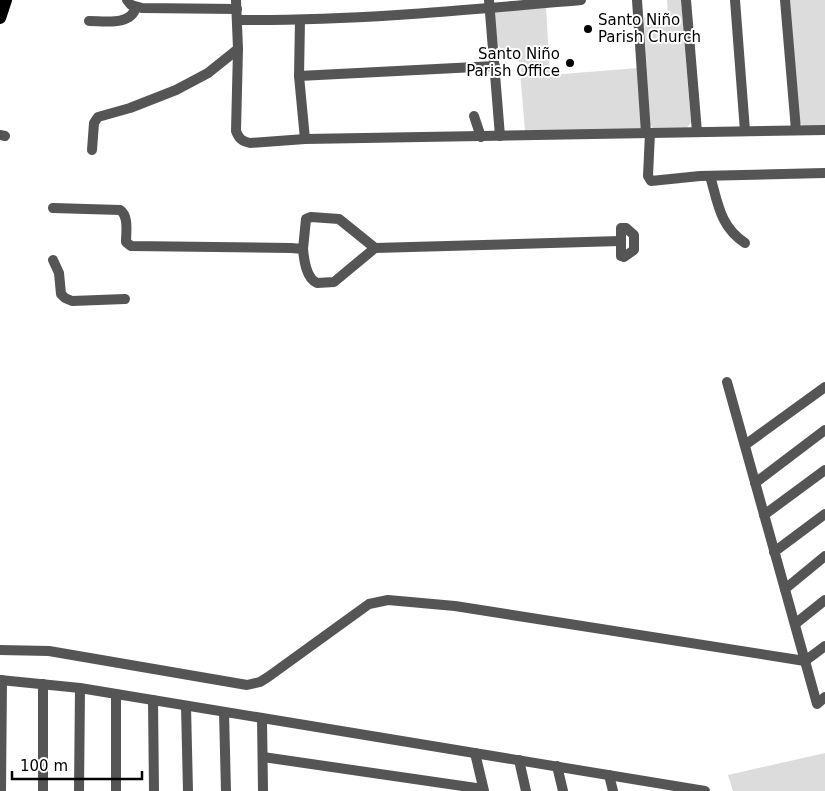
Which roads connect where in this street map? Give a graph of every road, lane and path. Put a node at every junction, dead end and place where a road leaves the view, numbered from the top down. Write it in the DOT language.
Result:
graph roads {
  1 [pos="6,0"];
  2 [pos="127,0"];
  3 [pos="581,0"];
  4 [pos="637,0"];
  5 [pos="686,0"];
  6 [pos="735,0"];
  7 [pos="785,0"];
  8 [pos="489,4"];
  9 [pos="136,7"];
  10 [pos="237,10"];
  11 [pos="0,18"];
  12 [pos="300,20"];
  13 [pos="89,21"];
  14 [pos="238,48"];
  15 [pos="495,66"];
  16 [pos="299,76"];
  17 [pos="474,116"];
  18 [pos="796,130"];
  19 [pos="825,130"];
  20 [pos="745,131"];
  21 [pos="697,132"];
  22 [pos="648,133"];
  23 [pos="500,136"];
  24 [pos="481,137"];
  25 [pos="305,139"];
  26 [pos="92,150"];
  27 [pos="825,174"];
  28 [pos="710,176"];
  29 [pos="52,208"];
  30 [pos="620,241"];
  31 [pos="745,243"];
  32 [pos="375,248"];
  33 [pos="303,249"];
  34 [pos="53,260"];
  35 [pos="125,299"];
  36 [pos="727,382"];
  37 [pos="825,387"];
  38 [pos="825,430"];
  39 [pos="745,445"];
  40 [pos="825,470"];
  41 [pos="755,483"];
  42 [pos="825,514"];
  43 [pos="764,515"];
  44 [pos="774,552"];
  45 [pos="825,556"];
  46 [pos="785,589"];
  47 [pos="825,600"];
  48 [pos="795,624"];
  49 [pos="825,646"];
  50 [pos="0,650"];
  51 [pos="805,661"];
  52 [pos="1,680"];
  53 [pos="43,684"];
  54 [pos="80,688"];
  55 [pos="116,694"];
  56 [pos="825,698"];
  57 [pos="152,700"];
  58 [pos="186,706"];
  59 [pos="224,712"];
  60 [pos="262,718"];
  61 [pos="1,740"];
  62 [pos="475,753"];
  63 [pos="263,757"];
  64 [pos="519,760"];
  65 [pos="557,766"];
  66 [pos="609,775"];
  67 [pos="664,787"];
  68 [pos="484,790"];
  69 [pos="1,791"];
  70 [pos="43,791"];
  71 [pos="79,791"];
  72 [pos="116,791"];
  73 [pos="154,791"];
  74 [pos="188,791"];
  75 [pos="226,791"];
  76 [pos="263,791"];
  77 [pos="526,791"];
  78 [pos="563,791"];
  79 [pos="613,791"];
  80 [pos="705,791"];
  1 -- 11 [label="main road"];
  2 -- 9 [label="street"];
  3 -- 8 [label="street"];
  4 -- 22 [label="street"];
  5 -- 21 [label="street"];
  6 -- 20 [label="street"];
  7 -- 18 [label="street"];
  8 -- 12 [label="street"];
  8 -- 15 [label="street"];
  9 -- 10 [label="street"];
  9 -- 13 [label="street"];
  10 -- 12 [label="street"];
  10 -- 14 [label="street"];
  12 -- 16 [label="street"];
  14 -- 25 [label="street"];
  14 -- 26 [label="street"];
  15 -- 16 [label="street"];
  15 -- 23 [label="street"];
  16 -- 25 [label="street"];
  17 -- 24 [label="street"];
  18 -- 19 [label="street"];
  18 -- 20 [label="street"];
  20 -- 21 [label="street"];
  21 -- 22 [label="street"];
  22 -- 23 [label="street"];
  22 -- 28 [label="street"];
  23 -- 24 [label="street"];
  24 -- 25 [label="street"];
  27 -- 28 [label="street"];
  28 -- 31 [label="street"];
  29 -- 33 [label="street"];
  30 -- 32 [label="street"];
  32 -- 33 [label="street"];
  32 -- 33 [label="street"];
  34 -- 35 [label="street"];
  36 -- 39 [label="street"];
  37 -- 39 [label="street"];
  38 -- 41 [label="street"];
  39 -- 41 [label="street"];
  40 -- 43 [label="street"];
  41 -- 43 [label="street"];
  42 -- 44 [label="street"];
  43 -- 44 [label="street"];
  44 -- 46 [label="street"];
  45 -- 46 [label="street"];
  46 -- 48 [label="street"];
  47 -- 48 [label="street"];
  48 -- 51 [label="street"];
  49 -- 51 [label="street"];
  50 -- 51 [label="street"];
  51 -- 56 [label="street"];
  52 -- 53 [label="street"];
  52 -- 61 [label="street"];
  53 -- 54 [label="street"];
  53 -- 70 [label="street"];
  54 -- 55 [label="street"];
  54 -- 71 [label="street"];
  55 -- 57 [label="street"];
  55 -- 72 [label="street"];
  57 -- 58 [label="street"];
  57 -- 73 [label="street"];
  58 -- 59 [label="street"];
  58 -- 74 [label="street"];
  59 -- 60 [label="street"];
  59 -- 75 [label="street"];
  60 -- 62 [label="street"];
  60 -- 63 [label="street"];
  61 -- 69 [label="street"];
  62 -- 64 [label="street"];
  62 -- 68 [label="street"];
  63 -- 68 [label="street"];
  63 -- 76 [label="street"];
  64 -- 65 [label="street"];
  64 -- 77 [label="street"];
  65 -- 66 [label="street"];
  65 -- 78 [label="street"];
  66 -- 67 [label="street"];
  66 -- 79 [label="street"];
  67 -- 80 [label="street"];
}
